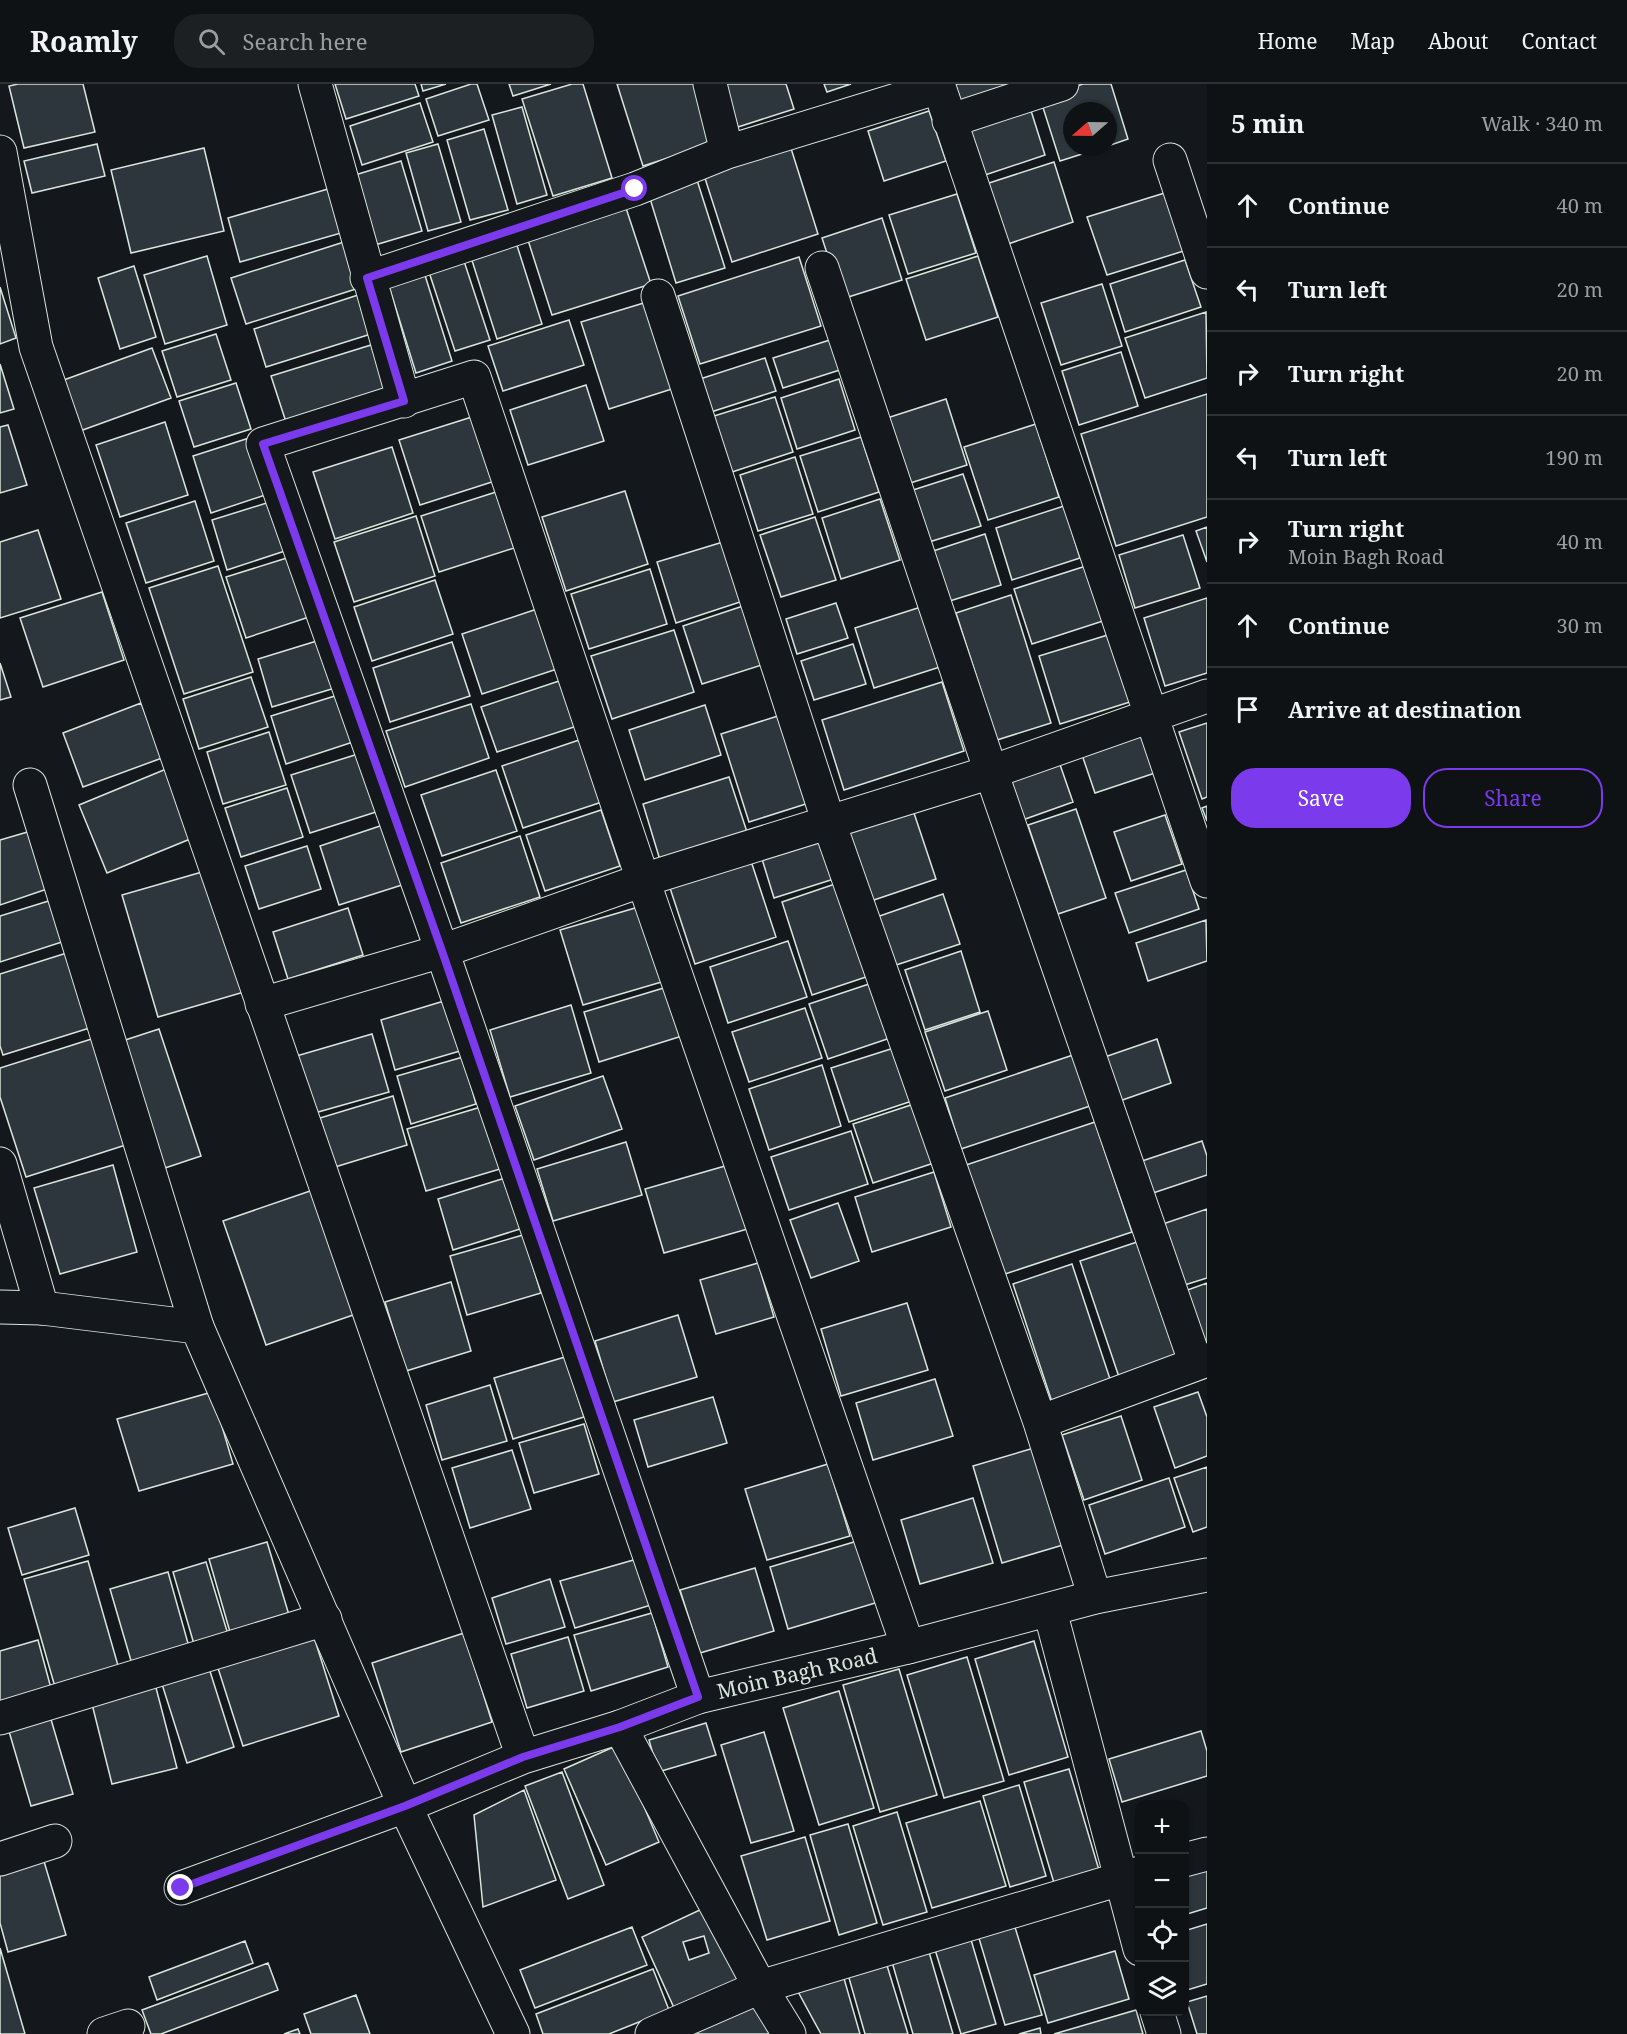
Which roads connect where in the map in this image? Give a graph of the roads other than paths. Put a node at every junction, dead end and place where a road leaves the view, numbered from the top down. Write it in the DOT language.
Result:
graph roads {
  1 [pos="315,84"];
  2 [pos="710,84"];
  3 [pos="1062,84"];
  4 [pos="938,86"];
  5 [pos="949,121"];
  6 [pos="0,152"];
  7 [pos="727,152"];
  8 [pos="1170,160"];
  9 [pos="822,268"];
  10 [pos="1207,272"];
  11 [pos="367,278"];
  12 [pos="658,296"];
  13 [pos="404,401"];
  14 [pos="1207,696"];
  15 [pos="1152,714"];
  16 [pos="991,771"];
  17 [pos="30,785"];
  18 [pos="829,823"];
  19 [pos="643,880"];
  20 [pos="1207,881"];
  21 [pos="442,951"];
  22 [pos="262,1004"];
  23 [pos="0,1164"];
  24 [pos="0,1307"];
  25 [pos="42,1308"];
  26 [pos="197,1327"];
  27 [pos="1201,1362"];
  28 [pos="1040,1422"];
  29 [pos="1207,1575"];
  30 [pos="1095,1597"];
  31 [pos="1050,1611"];
  32 [pos="325,1619"];
  33 [pos="908,1647"];
  34 [pos="698,1697"];
  35 [pos="0,1718"];
  36 [pos="620,1727"];
  37 [pos="523,1757"];
  38 [pos="405,1806"];
  39 [pos="55,1841"];
  40 [pos="1207,1854"];
  41 [pos="0,1859"];
  42 [pos="1189,1859"];
  43 [pos="1129,1875"];
  44 [pos="181,1888"];
  45 [pos="1135,1915"];
  46 [pos="760,1987"];
  47 [pos="1158,2016"];
  48 [pos="513,2034"];
  49 [pos="652,2034"];
  50 [pos="789,2034"];
  51 [pos="1164,2034"];
  1 -- 11 [label="street"];
  2 -- 7 [label="street"];
  3 -- 5 [label="street"];
  4 -- 5 [label="street"];
  4 -- 7 [label="street"];
  5 -- 15 [label="street"];
  6 -- 22 [label="street"];
  7 -- 11 [label="street"];
  8 -- 10 [label="street"];
  9 -- 16 [label="street"];
  11 -- 13 [label="street"];
  12 -- 18 [label="street"];
  13 -- 19 [label="street"];
  13 -- 21 [label="street"];
  14 -- 15 [label="street"];
  15 -- 16 [label="street"];
  15 -- 20 [label="street"];
  16 -- 18 [label="street"];
  16 -- 27 [label="street"];
  17 -- 26 [label="street"];
  18 -- 19 [label="street"];
  18 -- 28 [label="street"];
  19 -- 21 [label="street"];
  19 -- 33 [label="street"];
  21 -- 22 [label="street"];
  21 -- 34 [label="street"];
  22 -- 37 [label="street"];
  23 -- 25 [label="street"];
  24 -- 25 [label="street"];
  25 -- 26 [label="street"];
  26 -- 32 [label="street"];
  27 -- 28 [label="street"];
  28 -- 30 [label="street"];
  29 -- 30 [label="street, Moin Bagh Road"];
  30 -- 31 [label="street, Moin Bagh Road"];
  31 -- 33 [label="street, Moin Bagh Road"];
  31 -- 43 [label="street"];
  32 -- 35 [label="street"];
  32 -- 38 [label="street"];
  33 -- 34 [label="street, Moin Bagh Road"];
  34 -- 36 [label="street, Moin Bagh Road"];
  36 -- 37 [label="street, Moin Bagh Road"];
  36 -- 46 [label="street"];
  37 -- 38 [label="street, Moin Bagh Road"];
  38 -- 44 [label="street, Moin Bagh Road"];
  38 -- 48 [label="street"];
  39 -- 41 [label="street"];
  40 -- 42 [label="street"];
  43 -- 45 [label="street"];
  43 -- 46 [label="street"];
  46 -- 49 [label="street"];
  46 -- 50 [label="street"];
  47 -- 51 [label="street"];
}
